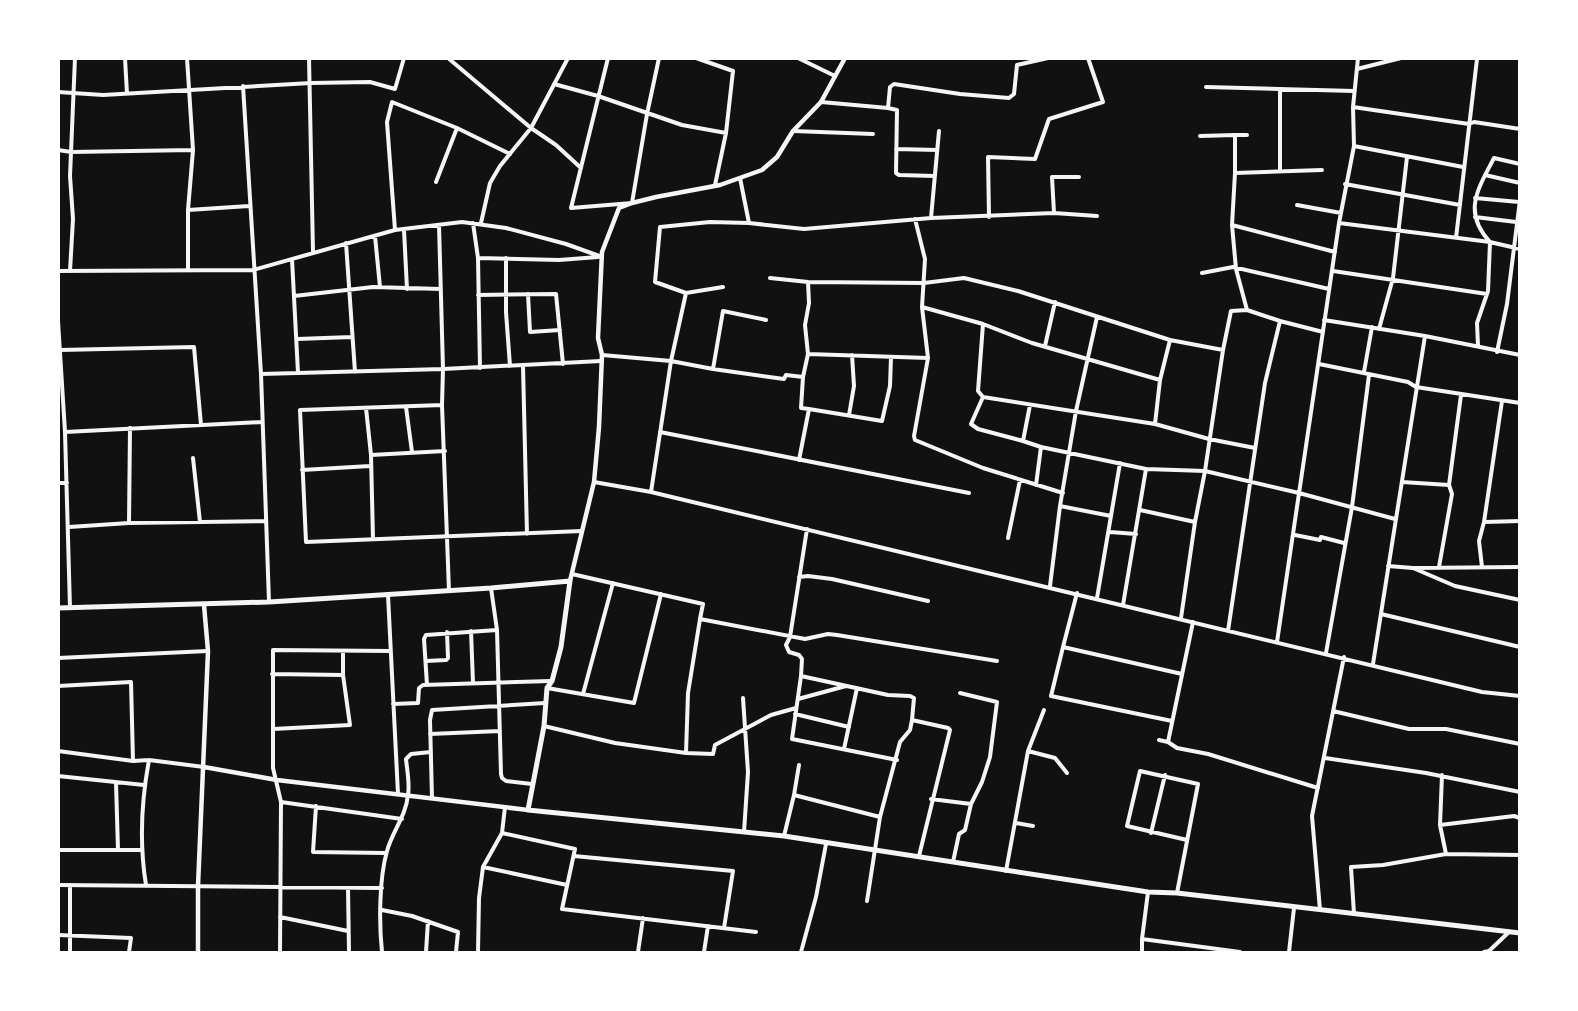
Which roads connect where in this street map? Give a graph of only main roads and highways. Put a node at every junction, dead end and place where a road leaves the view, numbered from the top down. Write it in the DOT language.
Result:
graph roads {
  1 [pos="58,608"];
  2 [pos="1520,933"];
  1 -- 2 [label="main road"];
}
